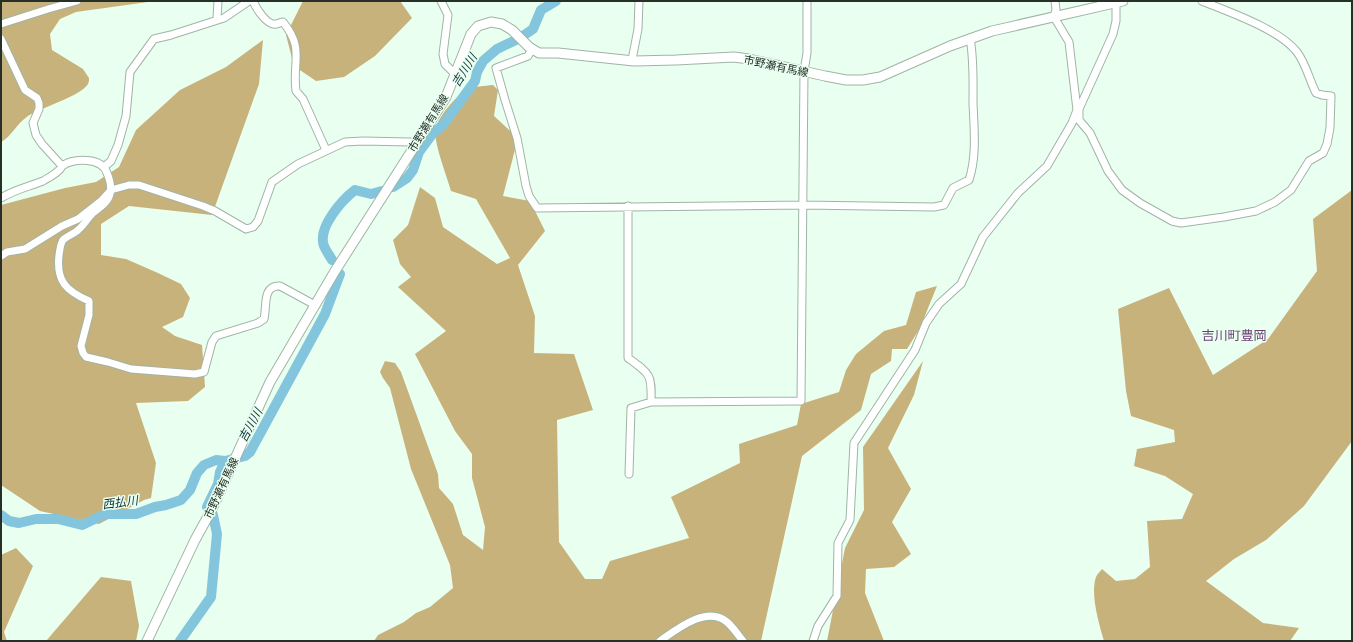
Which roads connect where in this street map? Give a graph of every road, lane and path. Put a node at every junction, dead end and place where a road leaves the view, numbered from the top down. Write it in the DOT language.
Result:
graph roads {
  1 [pos="77,1"];
  2 [pos="218,1"];
  3 [pos="249,1"];
  4 [pos="253,1"];
  5 [pos="441,1"];
  6 [pos="639,1"];
  7 [pos="807,1"];
  8 [pos="1056,1"];
  9 [pos="1202,1"];
  10 [pos="1119,2"];
  11 [pos="1055,14"];
  12 [pos="217,19"];
  13 [pos="1,24"];
  14 [pos="970,38"];
  15 [pos="1,40"];
  16 [pos="530,48"];
  17 [pos="632,60"];
  18 [pos="804,71"];
  19 [pos="455,74"];
  20 [pos="1078,110"];
  21 [pos="415,144"];
  22 [pos="326,150"];
  23 [pos="62,166"];
  24 [pos="104,167"];
  25 [pos="111,190"];
  26 [pos="1,198"];
  27 [pos="803,205"];
  28 [pos="628,206"];
  29 [pos="1,256"];
  30 [pos="315,305"];
  31 [pos="651,402"];
  32 [pos="629,474"];
  33 [pos="147,641"];
  34 [pos="660,641"];
  35 [pos="743,641"];
  36 [pos="813,641"];
  1 -- 13 [label="street"];
  2 -- 12 [label="street"];
  3 -- 12 [label="street"];
  4 -- 22 [label="street"];
  5 -- 19 [label="street"];
  6 -- 17 [label="street"];
  7 -- 18 [label="street"];
  8 -- 11 [label="street"];
  9 -- 20 [label="street"];
  10 -- 11 [label="main road, 市野瀬有馬線"];
  10 -- 20 [label="street"];
  11 -- 14 [label="main road, 市野瀬有馬線"];
  11 -- 20 [label="street"];
  12 -- 24 [label="street"];
  14 -- 18 [label="main road, 市野瀬有馬線"];
  14 -- 27 [label="street"];
  15 -- 23 [label="street"];
  16 -- 17 [label="main road, 市野瀬有馬線"];
  16 -- 19 [label="main road, 市野瀬有馬線"];
  16 -- 28 [label="street"];
  17 -- 18 [label="main road, 市野瀬有馬線"];
  18 -- 27 [label="street"];
  19 -- 21 [label="main road, 市野瀬有馬線"];
  20 -- 36 [label="street"];
  21 -- 22 [label="street"];
  21 -- 30 [label="main road, 市野瀬有馬線"];
  22 -- 25 [label="street"];
  23 -- 24 [label="street"];
  23 -- 26 [label="street"];
  24 -- 25 [label="street"];
  25 -- 29 [label="street"];
  25 -- 30 [label="street"];
  27 -- 28 [label="street"];
  27 -- 31 [label="street"];
  28 -- 31 [label="street"];
  30 -- 33 [label="main road, 市野瀬有馬線"];
  31 -- 32 [label="street"];
  34 -- 35 [label="street"];
}
